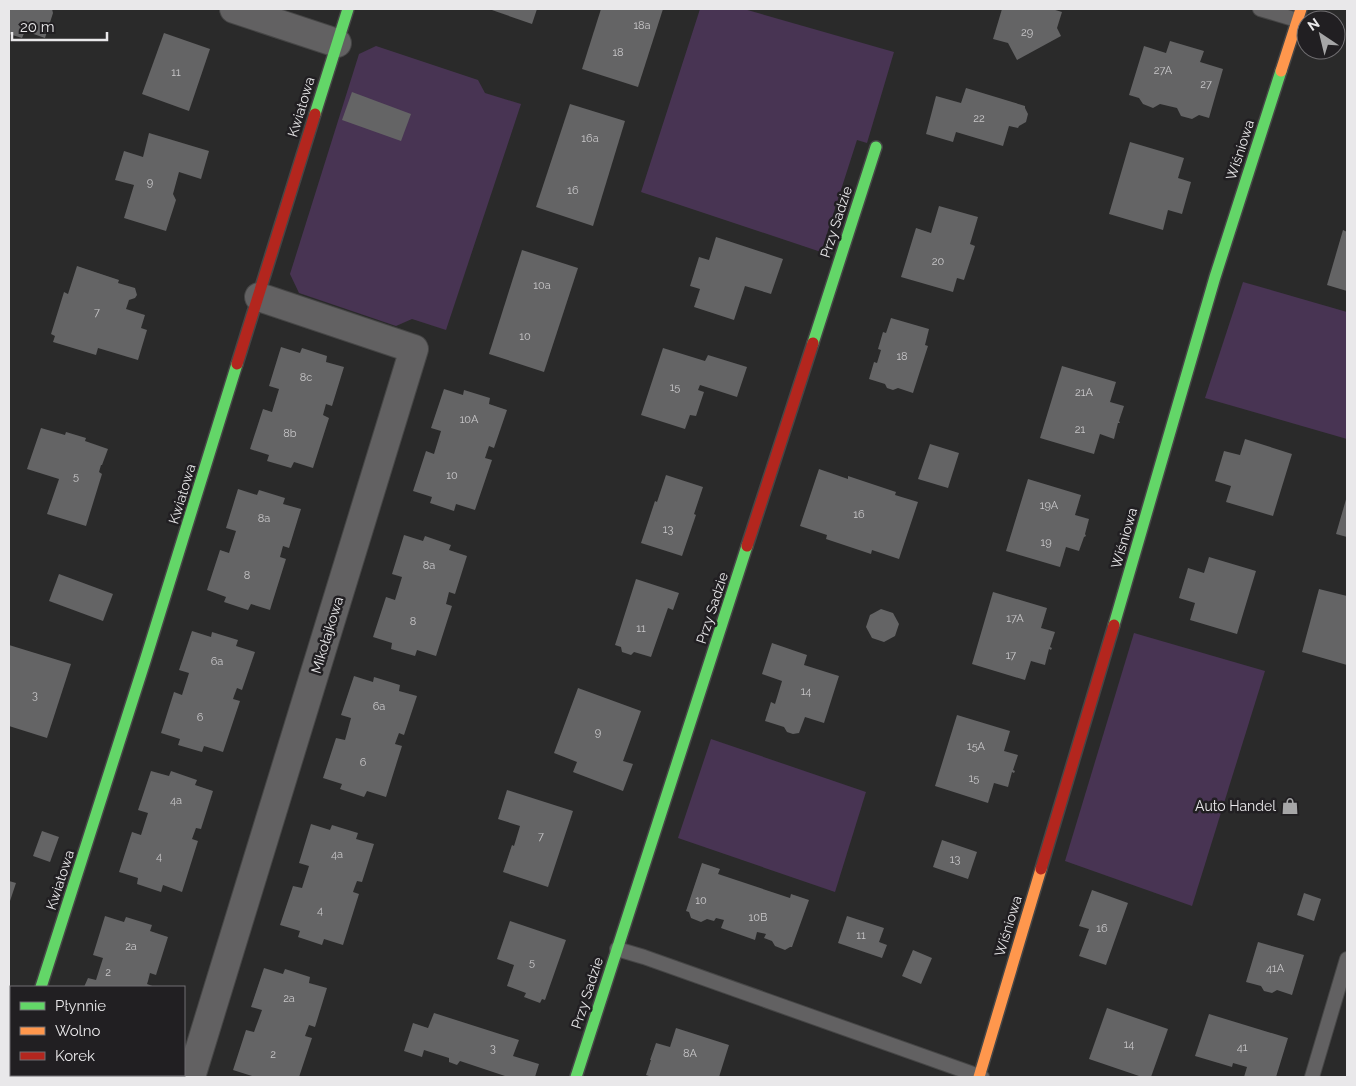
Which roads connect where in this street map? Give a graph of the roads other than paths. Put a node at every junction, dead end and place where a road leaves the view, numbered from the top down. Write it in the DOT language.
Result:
graph roads {
  1 [pos="234,9"];
  2 [pos="348,9"];
  3 [pos="1260,9"];
  4 [pos="1296,14"];
  5 [pos="1296,24"];
  6 [pos="337,43"];
  7 [pos="876,147"];
  8 [pos="259,297"];
  9 [pos="617,949"];
  10 [pos="1347,959"];
  11 [pos="41,986"];
  12 [pos="191,1077"];
  13 [pos="576,1077"];
  14 [pos="980,1077"];
  15 [pos="1312,1077"];
  1 -- 6 [label="street"];
  2 -- 6 [label="street, Kwiatowa"];
  3 -- 4 [label="lane"];
  5 -- 14 [label="street, Wiśniowa"];
  6 -- 8 [label="street, Kwiatowa"];
  7 -- 9 [label="street, Przy Sadzie"];
  8 -- 11 [label="street, Kwiatowa"];
  8 -- 12 [label="street, Mikołajkowa"];
  9 -- 13 [label="street, Przy Sadzie"];
  9 -- 14 [label="lane"];
  10 -- 15 [label="lane"];
}
